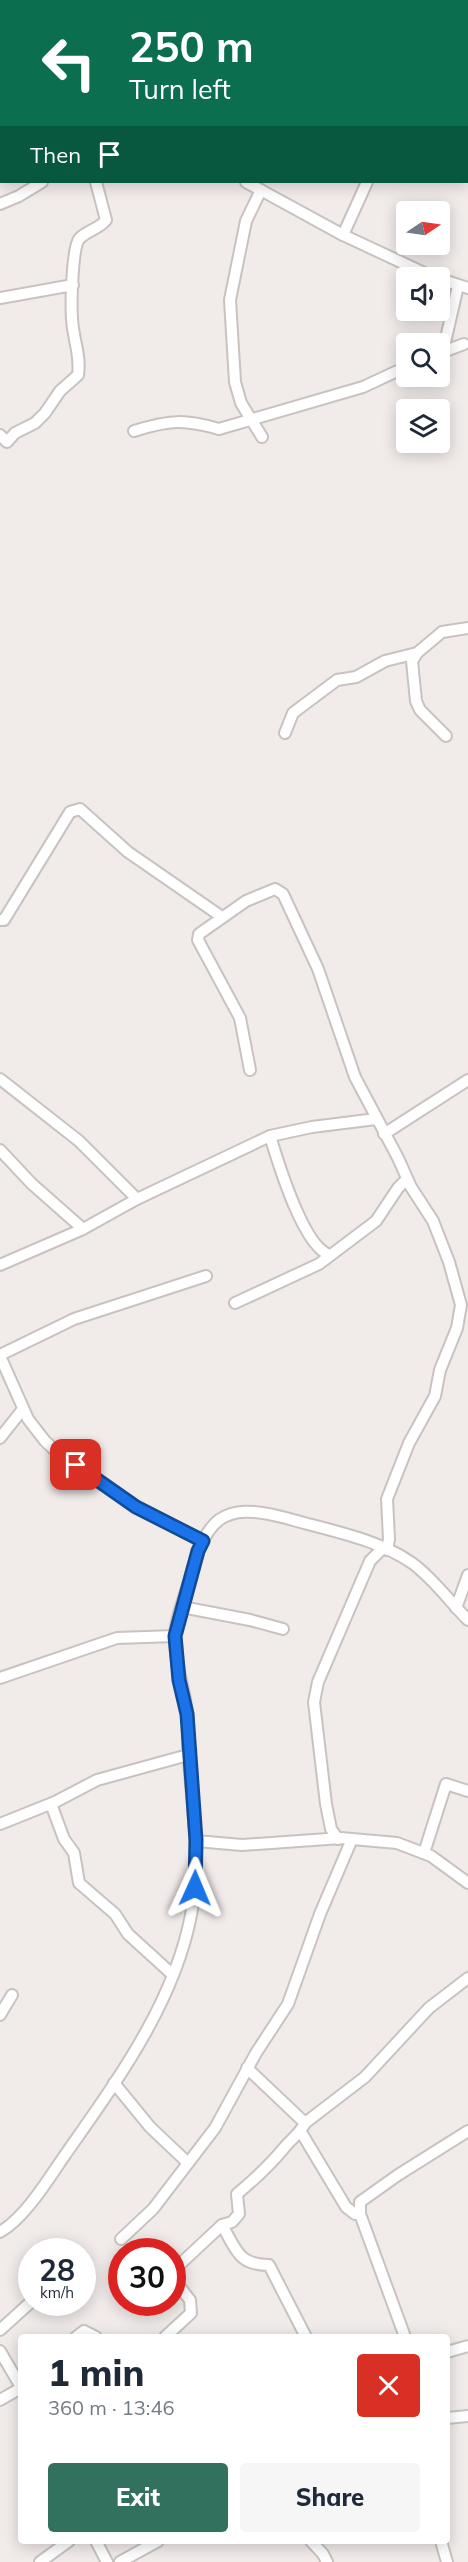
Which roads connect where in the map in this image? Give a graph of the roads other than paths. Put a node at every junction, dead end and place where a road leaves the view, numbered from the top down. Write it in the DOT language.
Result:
graph roads {
  1 [pos="40,183"];
  2 [pos="96,183"];
  3 [pos="248,183"];
  4 [pos="367,183"];
  5 [pos="261,190"];
  6 [pos="1,201"];
  7 [pos="343,235"];
  8 [pos="411,267"];
  9 [pos="73,285"];
  10 [pos="463,287"];
  11 [pos="0,298"];
  12 [pos="447,333"];
  13 [pos="464,344"];
  14 [pos="450,349"];
  15 [pos="396,372"];
  16 [pos="250,419"];
  17 [pos="134,430"];
  18 [pos="0,435"];
  19 [pos="262,437"];
  20 [pos="468,628"];
  21 [pos="417,653"];
  22 [pos="285,733"];
  23 [pos="446,736"];
  24 [pos="222,917"];
  25 [pos="0,920"];
  26 [pos="250,1070"];
  27 [pos="0,1079"];
  28 [pos="468,1080"];
  29 [pos="376,1119"];
  30 [pos="384,1134"];
  31 [pos="270,1136"];
  32 [pos="0,1150"];
  33 [pos="407,1179"];
  34 [pos="137,1199"];
  35 [pos="83,1229"];
  36 [pos="330,1255"];
  37 [pos="0,1265"];
  38 [pos="206,1276"];
  39 [pos="235,1303"];
  40 [pos="0,1355"];
  41 [pos="22,1409"];
  42 [pos="0,1438"];
  43 [pos="203,1541"];
  44 [pos="385,1549"];
  45 [pos="468,1575"];
  46 [pos="182,1607"];
  47 [pos="456,1608"];
  48 [pos="468,1620"];
  49 [pos="283,1629"];
  50 [pos="175,1636"];
  51 [pos="0,1678"];
  52 [pos="188,1755"];
  53 [pos="468,1791"];
  54 [pos="51,1804"];
  55 [pos="2,1819"];
  56 [pos="338,1839"];
  57 [pos="352,1839"];
  58 [pos="196,1840"];
  59 [pos="424,1853"];
  60 [pos="468,1883"];
  61 [pos="173,1975"];
  62 [pos="468,1978"];
  63 [pos="12,1995"];
  64 [pos="0,2015"];
  65 [pos="247,2068"];
  66 [pos="114,2083"];
  67 [pos="303,2128"];
  68 [pos="468,2131"];
  69 [pos="188,2163"];
  70 [pos="360,2214"];
  71 [pos="222,2225"];
  72 [pos="0,2232"];
  73 [pos="122,2238"];
  74 [pos="18,2314"];
  75 [pos="0,2330"];
  76 [pos="168,2334"];
  77 [pos="304,2334"];
  78 [pos="404,2334"];
  79 [pos="468,2346"];
  80 [pos="0,2350"];
  81 [pos="450,2351"];
  82 [pos="18,2382"];
  83 [pos="18,2389"];
  84 [pos="0,2400"];
  85 [pos="468,2416"];
  86 [pos="450,2418"];
  87 [pos="65,2544"];
  88 [pos="98,2544"];
  89 [pos="153,2544"];
  90 [pos="314,2544"];
  91 [pos="442,2544"];
  92 [pos="40,2562"];
  93 [pos="107,2562"];
  94 [pos="120,2562"];
  95 [pos="327,2562"];
  96 [pos="447,2562"];
  1 -- 6 [label="street"];
  2 -- 9 [label="street"];
  3 -- 5 [label="street"];
  4 -- 7 [label="street"];
  5 -- 7 [label="street"];
  5 -- 16 [label="street"];
  7 -- 8 [label="street"];
  9 -- 11 [label="street"];
  9 -- 18 [label="street"];
  10 -- 12 [label="street"];
  13 -- 14 [label="street"];
  15 -- 16 [label="street"];
  16 -- 17 [label="street"];
  16 -- 19 [label="street"];
  20 -- 21 [label="street"];
  21 -- 22 [label="street"];
  21 -- 23 [label="street"];
  24 -- 25 [label="street"];
  24 -- 26 [label="street"];
  24 -- 29 [label="street"];
  27 -- 34 [label="street"];
  28 -- 30 [label="street"];
  29 -- 30 [label="street"];
  29 -- 31 [label="street"];
  30 -- 33 [label="street"];
  31 -- 34 [label="street"];
  31 -- 36 [label="street"];
  32 -- 35 [label="street"];
  33 -- 36 [label="street"];
  33 -- 44 [label="street"];
  34 -- 35 [label="street"];
  35 -- 37 [label="street"];
  36 -- 39 [label="street"];
  38 -- 40 [label="street"];
  40 -- 41 [label="street"];
  41 -- 42 [label="street"];
  41 -- 43 [label="street"];
  43 -- 44 [label="street"];
  43 -- 46 [label="street"];
  44 -- 47 [label="street"];
  44 -- 56 [label="street"];
  45 -- 47 [label="street"];
  46 -- 49 [label="street"];
  46 -- 50 [label="street"];
  47 -- 48 [label="street"];
  50 -- 51 [label="street"];
  50 -- 52 [label="street"];
  52 -- 54 [label="street"];
  52 -- 58 [label="street"];
  53 -- 59 [label="street"];
  54 -- 55 [label="street"];
  54 -- 61 [label="street"];
  56 -- 57 [label="street"];
  56 -- 58 [label="street"];
  57 -- 59 [label="street"];
  57 -- 65 [label="street"];
  58 -- 61 [label="street"];
  59 -- 60 [label="street"];
  61 -- 66 [label="street"];
  62 -- 67 [label="street"];
  63 -- 64 [label="street"];
  65 -- 67 [label="street"];
  65 -- 69 [label="street"];
  66 -- 69 [label="street"];
  66 -- 72 [label="street"];
  67 -- 70 [label="street"];
  67 -- 71 [label="street"];
  68 -- 70 [label="street"];
  69 -- 73 [label="street"];
  70 -- 78 [label="street"];
  71 -- 76 [label="street"];
  71 -- 77 [label="street"];
  74 -- 75 [label="street"];
  79 -- 81 [label="street"];
  80 -- 82 [label="street"];
  83 -- 84 [label="street"];
  85 -- 86 [label="street"];
  87 -- 92 [label="street"];
  88 -- 93 [label="street"];
  89 -- 94 [label="street"];
  90 -- 95 [label="street"];
  91 -- 96 [label="street"];
}
